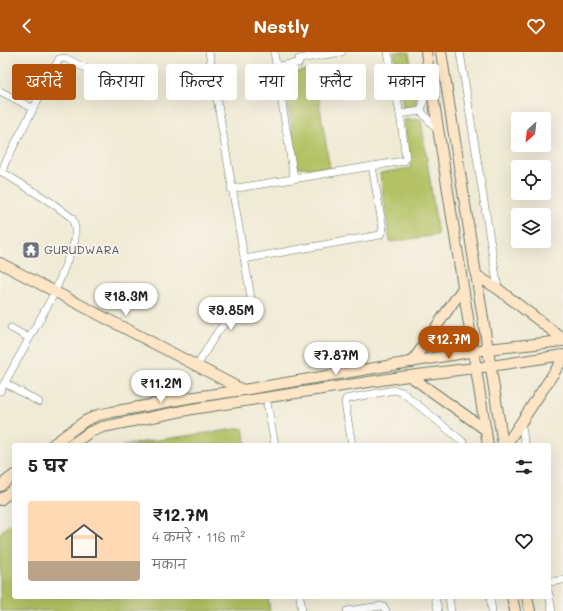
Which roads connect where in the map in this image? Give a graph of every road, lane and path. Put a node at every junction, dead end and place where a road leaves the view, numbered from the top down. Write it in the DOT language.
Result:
graph roads {
  1 [pos="208,52"];
  2 [pos="274,52"];
  3 [pos="342,52"];
  4 [pos="388,52"];
  5 [pos="426,52"];
  6 [pos="441,52"];
  7 [pos="460,52"];
  8 [pos="277,64"];
  9 [pos="286,64"];
  10 [pos="428,64"];
  11 [pos="84,67"];
  12 [pos="0,91"];
  13 [pos="282,100"];
  14 [pos="423,100"];
  15 [pos="433,100"];
  16 [pos="32,108"];
  17 [pos="420,111"];
  18 [pos="400,114"];
  19 [pos="438,131"];
  20 [pos="372,166"];
  21 [pos="294,179"];
  22 [pos="231,189"];
  23 [pos="244,259"];
  24 [pos="0,262"];
  25 [pos="476,275"];
  26 [pos="463,288"];
  27 [pos="498,289"];
  28 [pos="55,292"];
  29 [pos="11,328"];
  30 [pos="29,338"];
  31 [pos="563,340"];
  32 [pos="488,349"];
  33 [pos="473,352"];
  34 [pos="563,355"];
  35 [pos="412,362"];
  36 [pos="562,363"];
  37 [pos="197,366"];
  38 [pos="491,366"];
  39 [pos="476,368"];
  40 [pos="410,376"];
  41 [pos="5,383"];
  42 [pos="243,390"];
  43 [pos="0,391"];
  44 [pos="266,398"];
  45 [pos="39,402"];
  46 [pos="521,422"];
  47 [pos="486,430"];
  48 [pos="55,443"];
  49 [pos="74,443"];
  50 [pos="275,443"];
  51 [pos="352,443"];
  52 [pos="464,443"];
  53 [pos="488,443"];
  54 [pos="505,443"];
  55 [pos="506,443"];
  56 [pos="525,443"];
  57 [pos="12,477"];
  58 [pos="0,486"];
  59 [pos="12,491"];
  60 [pos="0,500"];
  61 [pos="563,580"];
  62 [pos="551,582"];
  63 [pos="300,599"];
  64 [pos="435,599"];
  65 [pos="449,599"];
  66 [pos="490,599"];
  67 [pos="512,599"];
  68 [pos="527,599"];
  69 [pos="550,599"];
  70 [pos="302,611"];
  71 [pos="347,611"];
  72 [pos="386,611"];
  73 [pos="438,611"];
  74 [pos="451,611"];
  75 [pos="492,611"];
  76 [pos="515,611"];
  77 [pos="530,611"];
  78 [pos="552,611"];
  1 -- 22 [label="street"];
  2 -- 8 [label="street"];
  3 -- 9 [label="street"];
  4 -- 18 [label="street"];
  5 -- 10 [label="main road"];
  6 -- 25 [label="main road"];
  7 -- 27 [label="street"];
  11 -- 16 [label="street"];
  12 -- 16 [label="street"];
  13 -- 21 [label="street"];
  14 -- 17 [label="street"];
  15 -- 19 [label="main road"];
  16 -- 28 [label="street"];
  17 -- 18 [label="street"];
  17 -- 19 [label="street"];
  18 -- 20 [label="street"];
  19 -- 26 [label="main road"];
  20 -- 21 [label="street"];
  20 -- 23 [label="street"];
  21 -- 22 [label="street"];
  22 -- 23 [label="street"];
  23 -- 37 [label="street"];
  24 -- 28 [label="main road"];
  25 -- 27 [label="main road"];
  25 -- 32 [label="main road"];
  26 -- 33 [label="main road"];
  26 -- 35 [label="main road"];
  27 -- 31 [label="main road"];
  28 -- 30 [label="street"];
  28 -- 37 [label="main road"];
  29 -- 30 [label="street"];
  30 -- 41 [label="street"];
  31 -- 32 [label="main road"];
  32 -- 33 [label="main road"];
  32 -- 38 [label="main road"];
  33 -- 35 [label="main road"];
  33 -- 39 [label="main road"];
  34 -- 38 [label="main road"];
  35 -- 42 [label="main road"];
  36 -- 46 [label="main road"];
  37 -- 42 [label="main road"];
  38 -- 39 [label="main road"];
  38 -- 54 [label="main road"];
  39 -- 40 [label="main road"];
  39 -- 47 [label="main road"];
  40 -- 44 [label="main road"];
  40 -- 47 [label="main road"];
  41 -- 43 [label="street"];
  41 -- 45 [label="street"];
  42 -- 44 [label="main road"];
  42 -- 48 [label="main road"];
  44 -- 49 [label="main road"];
  44 -- 50 [label="street"];
  46 -- 55 [label="main road"];
  46 -- 56 [label="street"];
  47 -- 53 [label="main road"];
  51 -- 52 [label="street"];
  57 -- 58 [label="main road"];
  59 -- 60 [label="main road"];
  61 -- 62 [label="street"];
  63 -- 70 [label="street"];
  64 -- 73 [label="street"];
  65 -- 74 [label="street"];
  66 -- 75 [label="street"];
  67 -- 76 [label="main road"];
  68 -- 77 [label="main road"];
  69 -- 78 [label="street"];
  71 -- 72 [label="street"];
}
